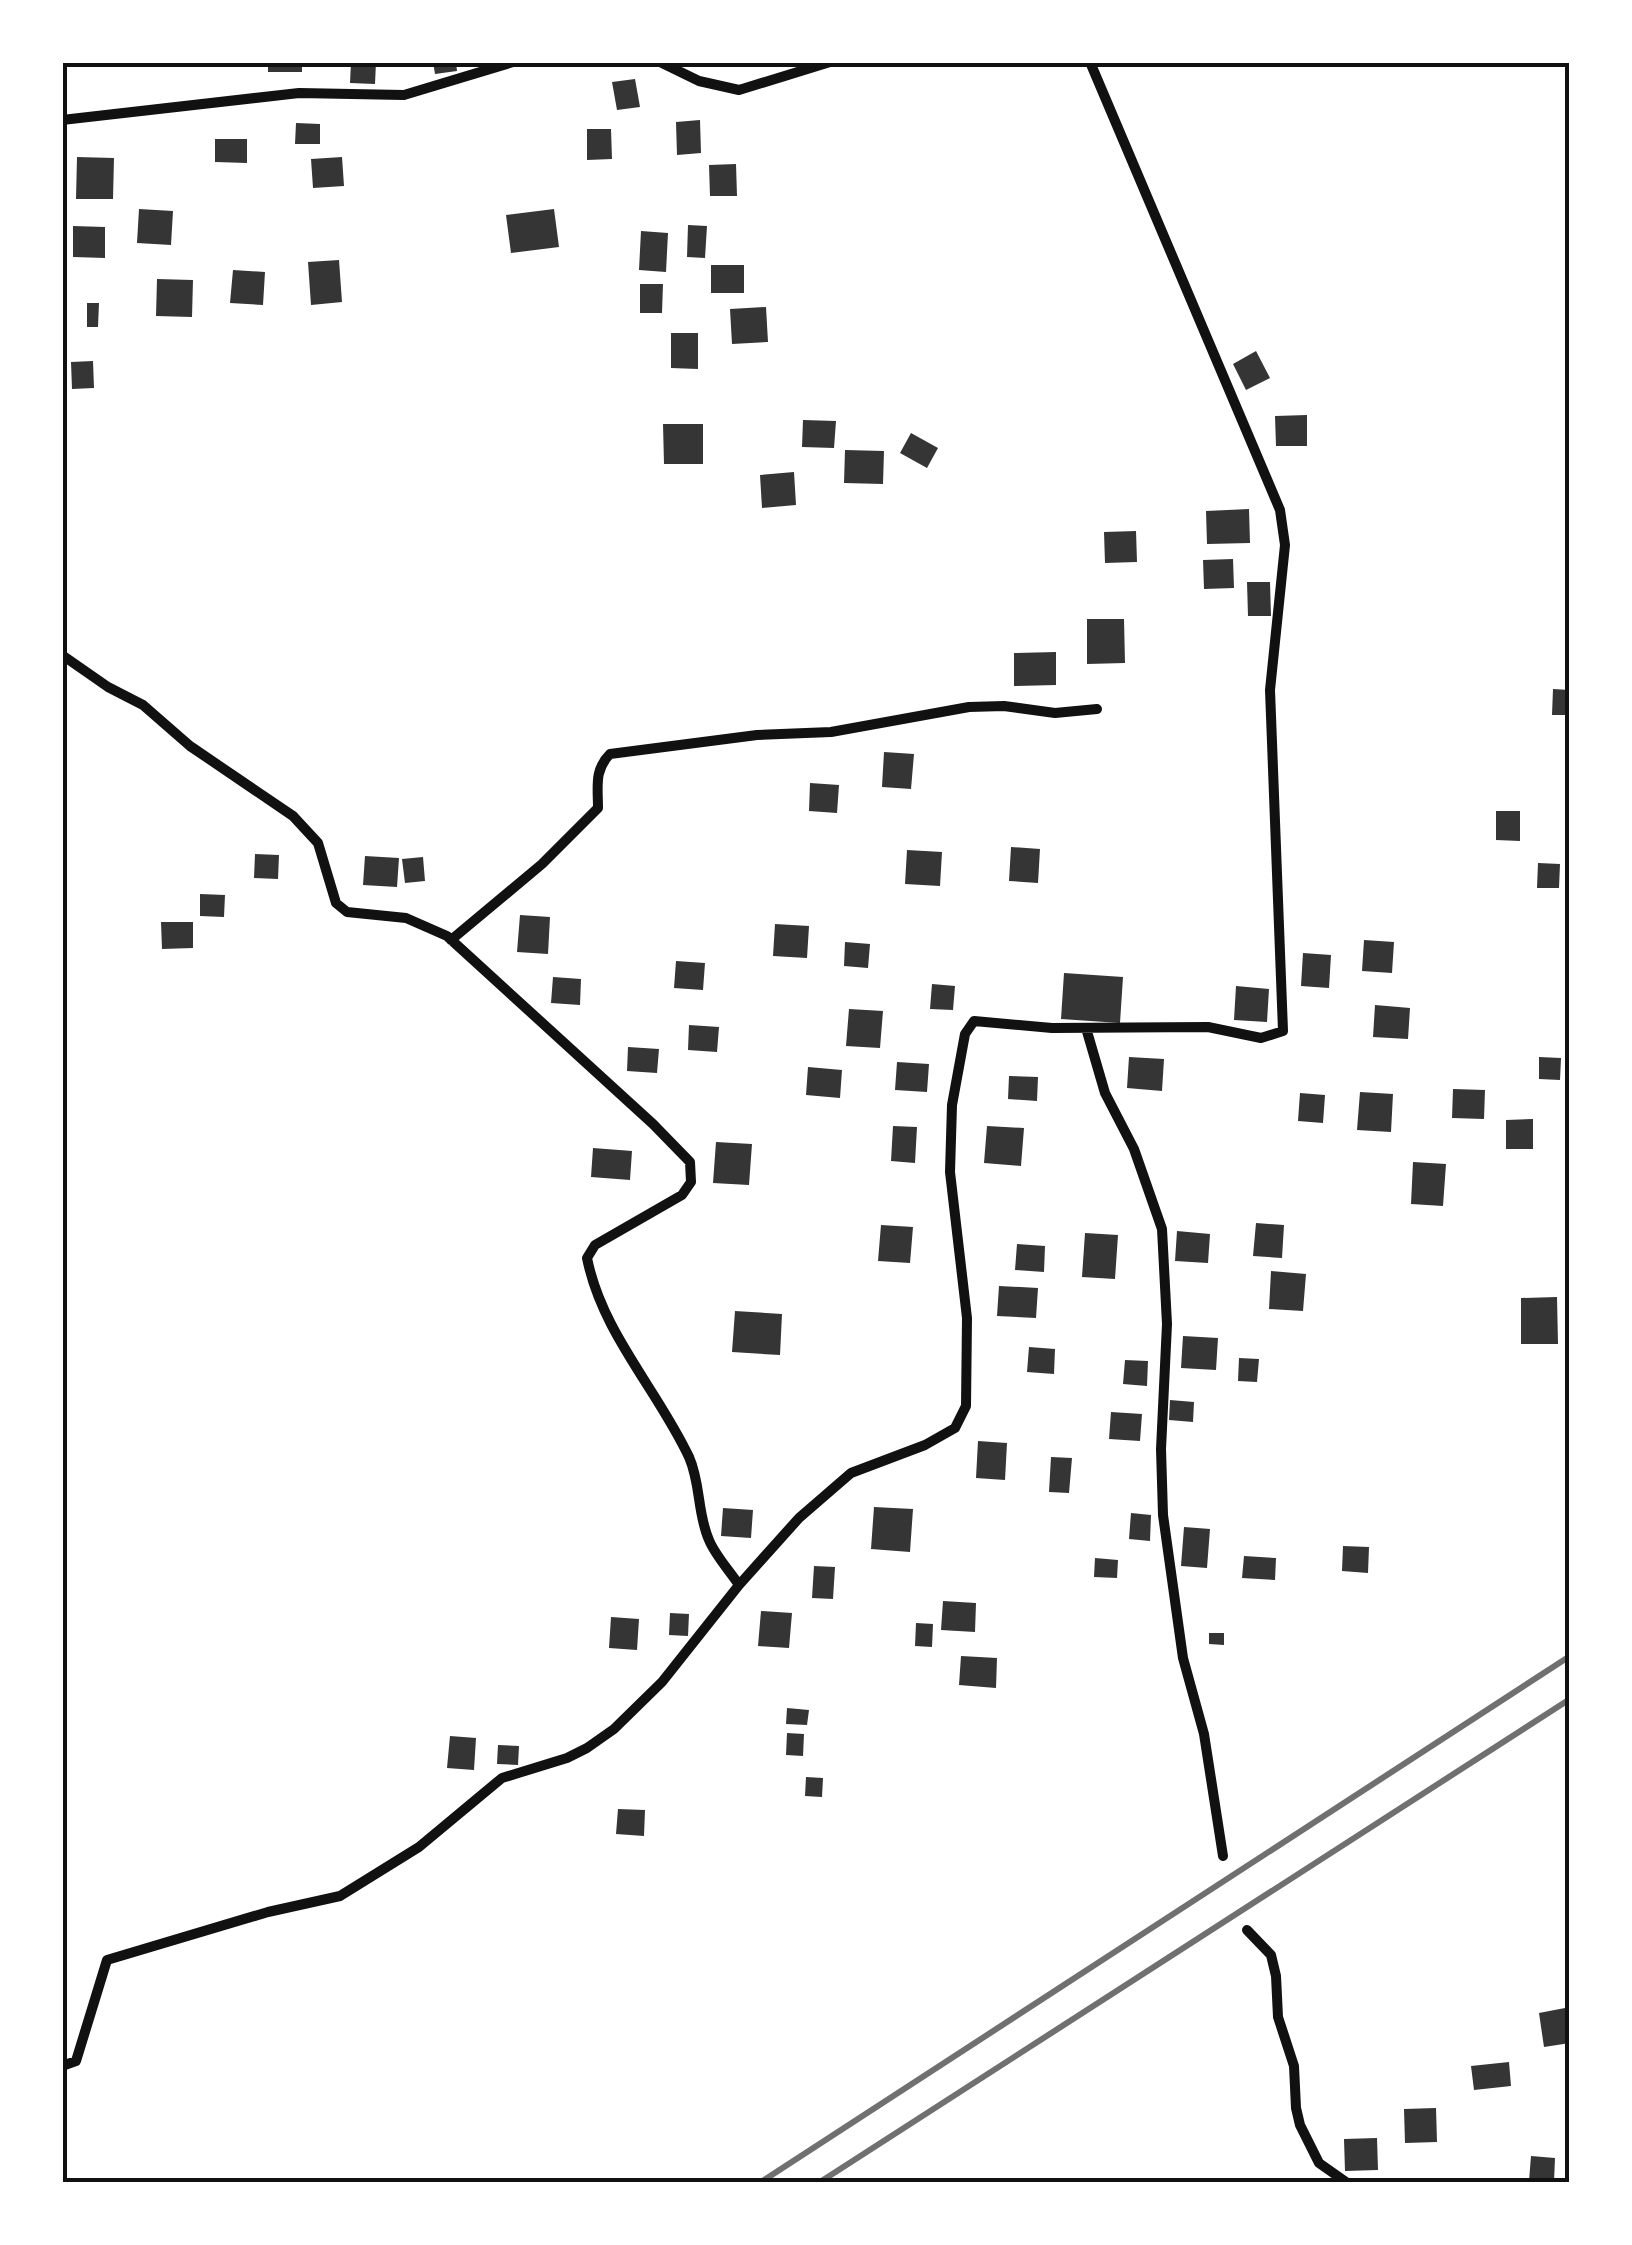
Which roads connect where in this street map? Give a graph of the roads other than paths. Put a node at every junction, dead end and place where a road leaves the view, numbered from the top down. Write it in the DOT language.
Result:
graph roads {
  1 [pos="513,62"];
  2 [pos="660,62"];
  3 [pos="830,62"];
  4 [pos="1090,62"];
  5 [pos="62,120"];
  6 [pos="62,655"];
  7 [pos="1097,709"];
  8 [pos="451,940"];
  9 [pos="1086,1028"];
  10 [pos="739,1584"];
  11 [pos="1224,1856"];
  12 [pos="1247,1930"];
  13 [pos="62,2066"];
  14 [pos="1346,2182"];
  1 -- 5 [label="street"];
  2 -- 3 [label="street"];
  4 -- 9 [label="street"];
  6 -- 8 [label="street"];
  7 -- 8 [label="street"];
  8 -- 10 [label="street"];
  9 -- 10 [label="street"];
  9 -- 11 [label="street"];
  10 -- 13 [label="street"];
  12 -- 14 [label="street"];
}
